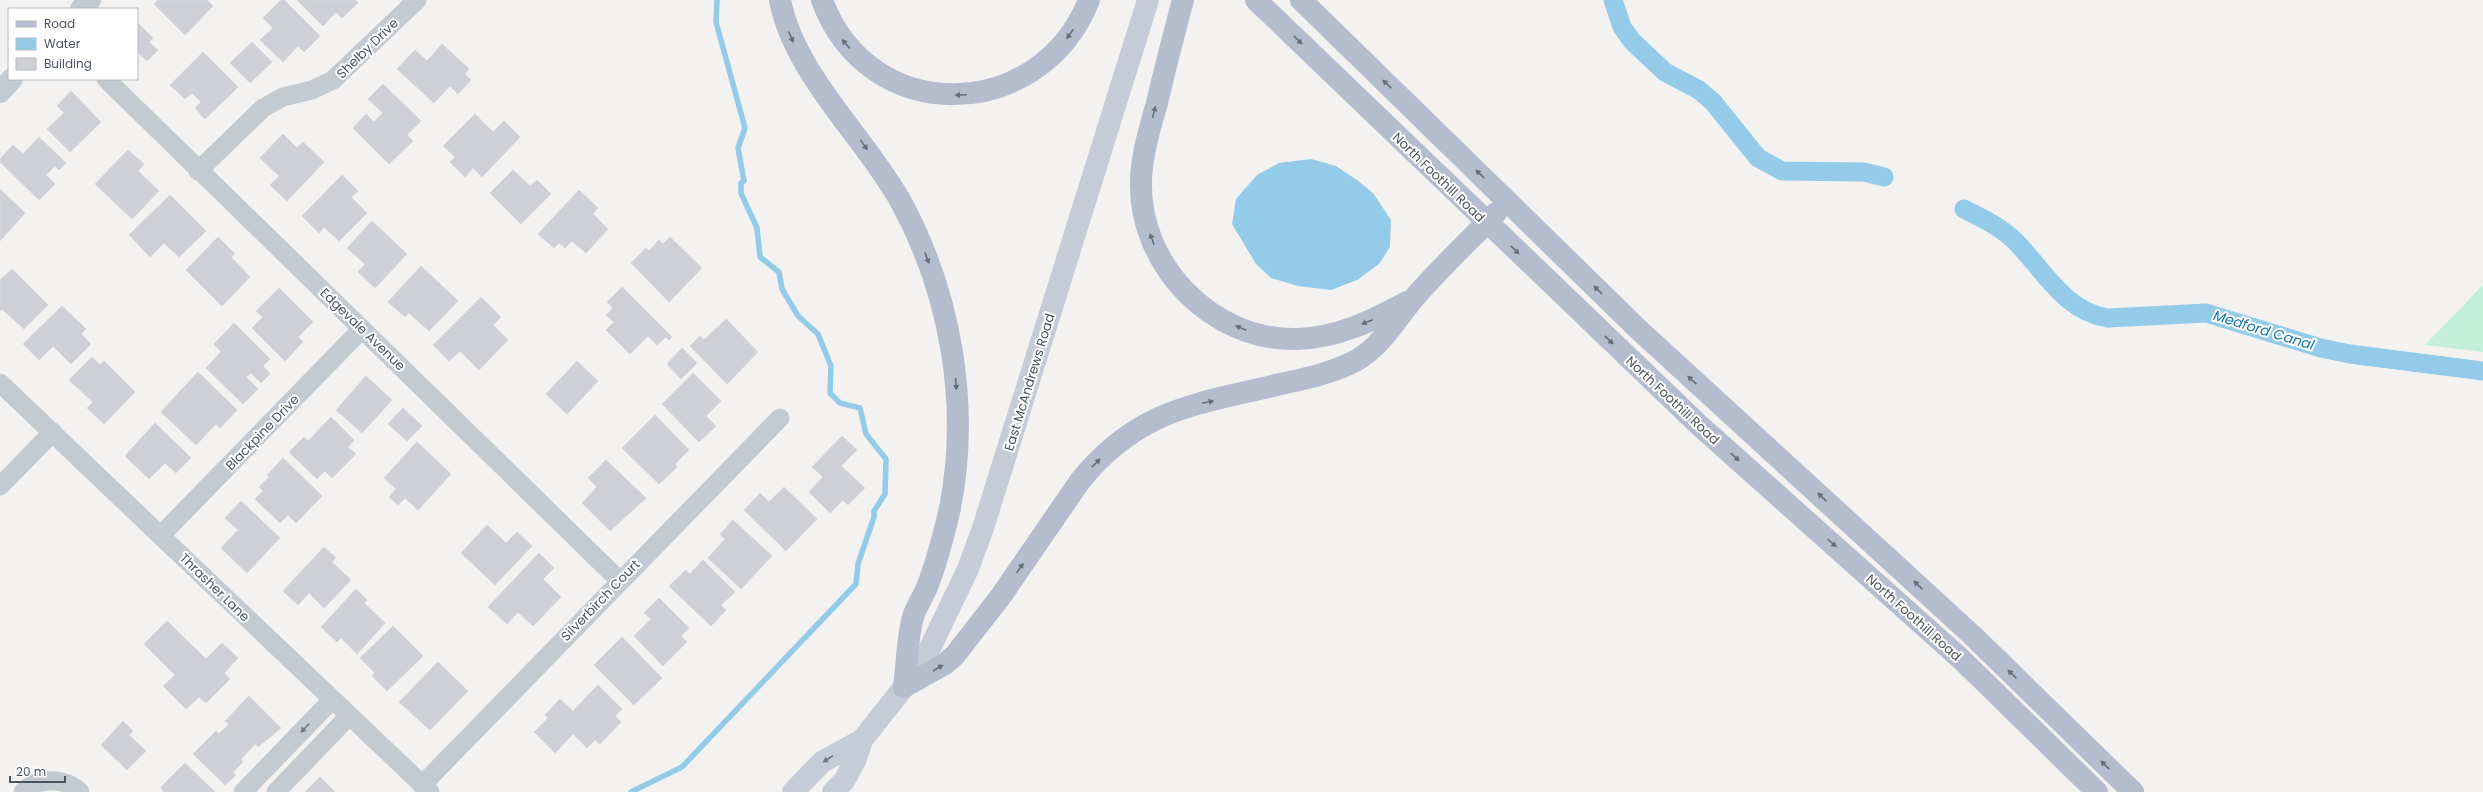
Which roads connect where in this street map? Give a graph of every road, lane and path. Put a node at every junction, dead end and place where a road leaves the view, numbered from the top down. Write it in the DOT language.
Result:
graph roads {
  1 [pos="90,0"];
  2 [pos="417,0"];
  3 [pos="780,0"];
  4 [pos="822,0"];
  5 [pos="1089,0"];
  6 [pos="1148,0"];
  7 [pos="1256,0"];
  8 [pos="1301,0"];
  9 [pos="1182,5"];
  10 [pos="82,8"];
  11 [pos="11,80"];
  12 [pos="107,80"];
  13 [pos="0,92"];
  14 [pos="198,171"];
  15 [pos="1508,202"];
  16 [pos="1487,223"];
  17 [pos="1414,298"];
  18 [pos="362,329"];
  19 [pos="0,383"];
  20 [pos="780,418"];
  21 [pos="53,432"];
  22 [pos="0,486"];
  23 [pos="161,535"];
  24 [pos="619,580"];
  25 [pos="904,687"];
  26 [pos="332,700"];
  27 [pos="349,716"];
  28 [pos="862,740"];
  29 [pos="426,788"];
  30 [pos="23,792"];
  31 [pos="80,792"];
  32 [pos="243,792"];
  33 [pos="276,792"];
  34 [pos="793,792"];
  35 [pos="833,792"];
  36 [pos="2097,792"];
  37 [pos="2133,792"];
  1 -- 10 [label="street"];
  2 -- 14 [label="street, Shelby Drive"];
  3 -- 25 [label="main road, one-way"];
  5 -- 4 [label="main road, one-way"];
  6 -- 25 [label="main road, East McAndrews Road"];
  7 -- 16 [label="main road, North Foothill Road, one-way"];
  15 -- 8 [label="main road, North Foothill Road, one-way"];
  17 -- 9 [label="main road, one-way"];
  11 -- 13 [label="street"];
  12 -- 14 [label="street, Edgevale Avenue"];
  14 -- 18 [label="street, Edgevale Avenue"];
  15 -- 16 [label="main road"];
  37 -- 15 [label="main road, North Foothill Road, one-way"];
  16 -- 17 [label="main road"];
  16 -- 36 [label="main road, North Foothill Road, one-way"];
  25 -- 17 [label="main road, one-way"];
  18 -- 23 [label="street, Blackpine Drive"];
  18 -- 24 [label="street, Edgevale Avenue"];
  19 -- 21 [label="street, Thrasher Lane"];
  20 -- 24 [label="street, Silverbirch Court"];
  21 -- 22 [label="street"];
  21 -- 23 [label="street, Thrasher Lane"];
  23 -- 26 [label="street, Thrasher Lane"];
  24 -- 29 [label="street, Silverbirch Court"];
  25 -- 28 [label="main road, East McAndrews Road"];
  26 -- 27 [label="street, Thrasher Lane"];
  26 -- 32 [label="street, one-way"];
  27 -- 29 [label="street, Thrasher Lane"];
  27 -- 33 [label="street"];
  28 -- 34 [label="main road, East McAndrews Road, one-way"];
  28 -- 35 [label="main road, East McAndrews Road"];
  30 -- 31 [label="street"];
}
